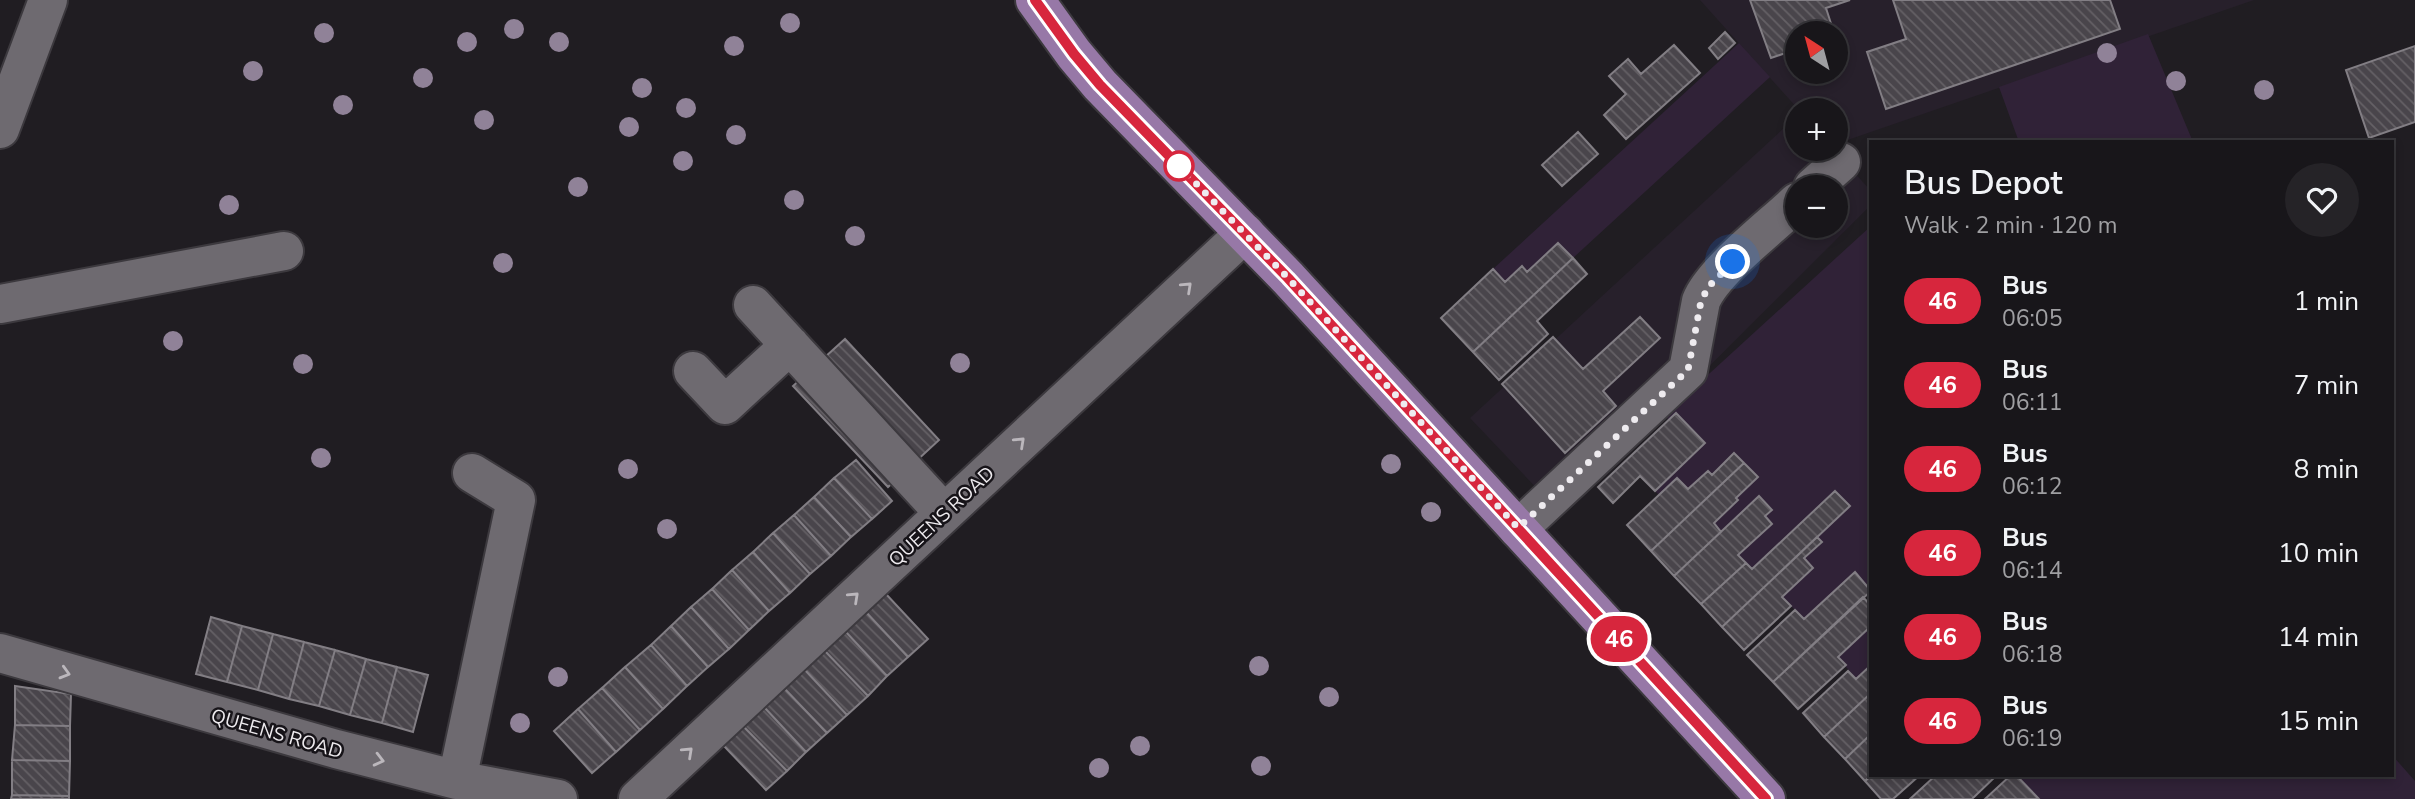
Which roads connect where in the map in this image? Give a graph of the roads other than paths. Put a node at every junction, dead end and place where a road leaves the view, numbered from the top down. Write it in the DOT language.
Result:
graph roads {
  1 [pos="48,0"];
  2 [pos="1035,0"];
  3 [pos="0,129"];
  4 [pos="1785,213"];
  5 [pos="1245,233"];
  6 [pos="284,251"];
  7 [pos="0,304"];
  8 [pos="753,304"];
  9 [pos="790,345"];
  10 [pos="693,371"];
  11 [pos="472,473"];
  12 [pos="944,513"];
  13 [pos="1518,528"];
  14 [pos="0,653"];
  15 [pos="457,780"];
  16 [pos="558,799"];
  17 [pos="638,799"];
  18 [pos="1766,799"];
  1 -- 3 [label="street"];
  2 -- 5 [label="main road"];
  4 -- 13 [label="street"];
  12 -- 5 [label="street, QUEENS ROAD, one-way"];
  5 -- 13 [label="main road"];
  6 -- 7 [label="street"];
  8 -- 9 [label="street"];
  9 -- 10 [label="street"];
  9 -- 12 [label="street"];
  11 -- 15 [label="street"];
  17 -- 12 [label="street, QUEENS ROAD, one-way"];
  13 -- 18 [label="main road"];
  14 -- 15 [label="street, QUEENS ROAD, one-way"];
  15 -- 16 [label="street, QUEENS ROAD"];
}
